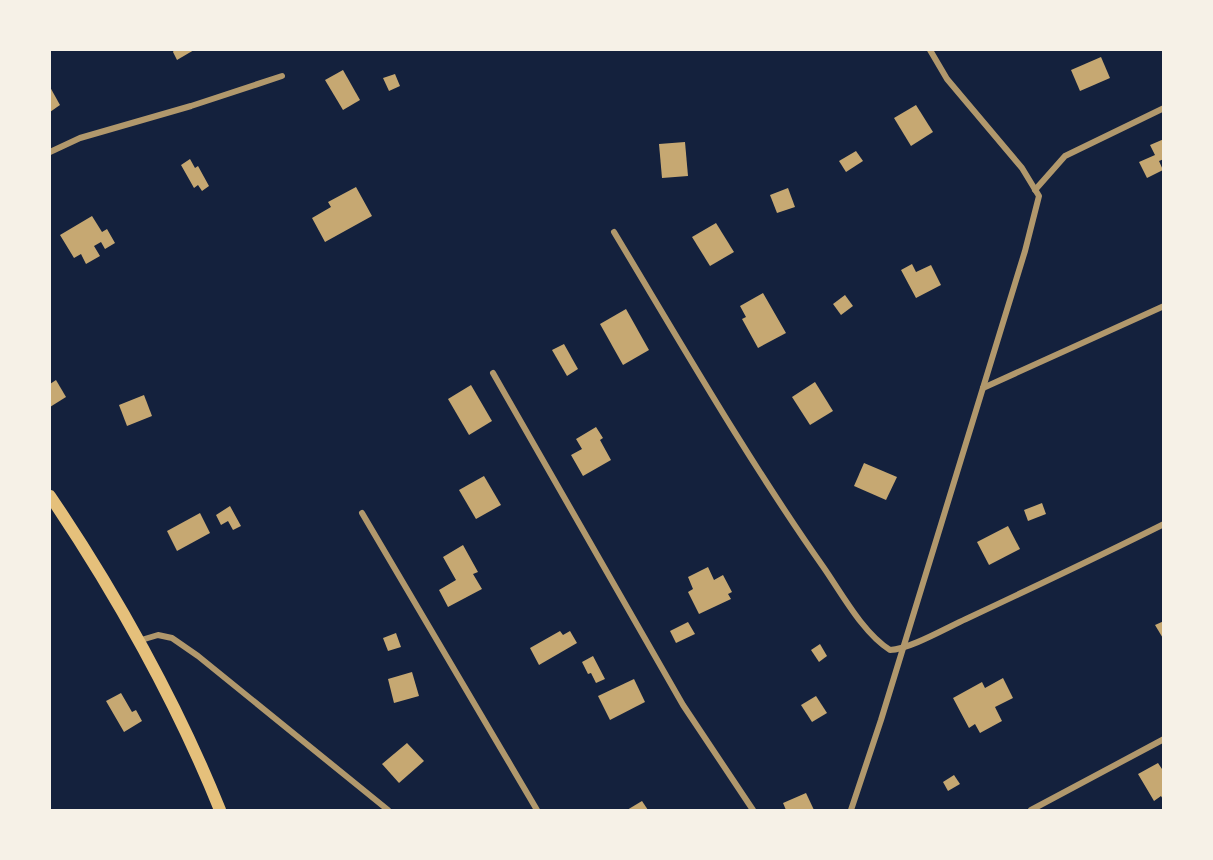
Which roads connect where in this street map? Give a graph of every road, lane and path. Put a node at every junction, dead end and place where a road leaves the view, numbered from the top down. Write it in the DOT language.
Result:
graph roads {
  1 [pos="930,50"];
  2 [pos="282,76"];
  3 [pos="1164,108"];
  4 [pos="50,152"];
  5 [pos="1035,190"];
  6 [pos="614,232"];
  7 [pos="1164,306"];
  8 [pos="494,373"];
  9 [pos="983,388"];
  10 [pos="50,496"];
  11 [pos="363,513"];
  12 [pos="1164,524"];
  13 [pos="138,641"];
  14 [pos="903,647"];
  15 [pos="1164,739"];
  16 [pos="220,810"];
  17 [pos="388,810"];
  18 [pos="537,810"];
  19 [pos="753,810"];
  20 [pos="850,810"];
  21 [pos="1031,810"];
  1 -- 5 [label="street"];
  2 -- 4 [label="street"];
  3 -- 5 [label="street"];
  5 -- 9 [label="street"];
  6 -- 14 [label="street"];
  7 -- 9 [label="street"];
  8 -- 19 [label="street"];
  9 -- 14 [label="street"];
  10 -- 13 [label="main road"];
  11 -- 18 [label="street"];
  12 -- 14 [label="street"];
  13 -- 16 [label="main road"];
  13 -- 17 [label="street"];
  14 -- 20 [label="street"];
  15 -- 21 [label="street"];
}
